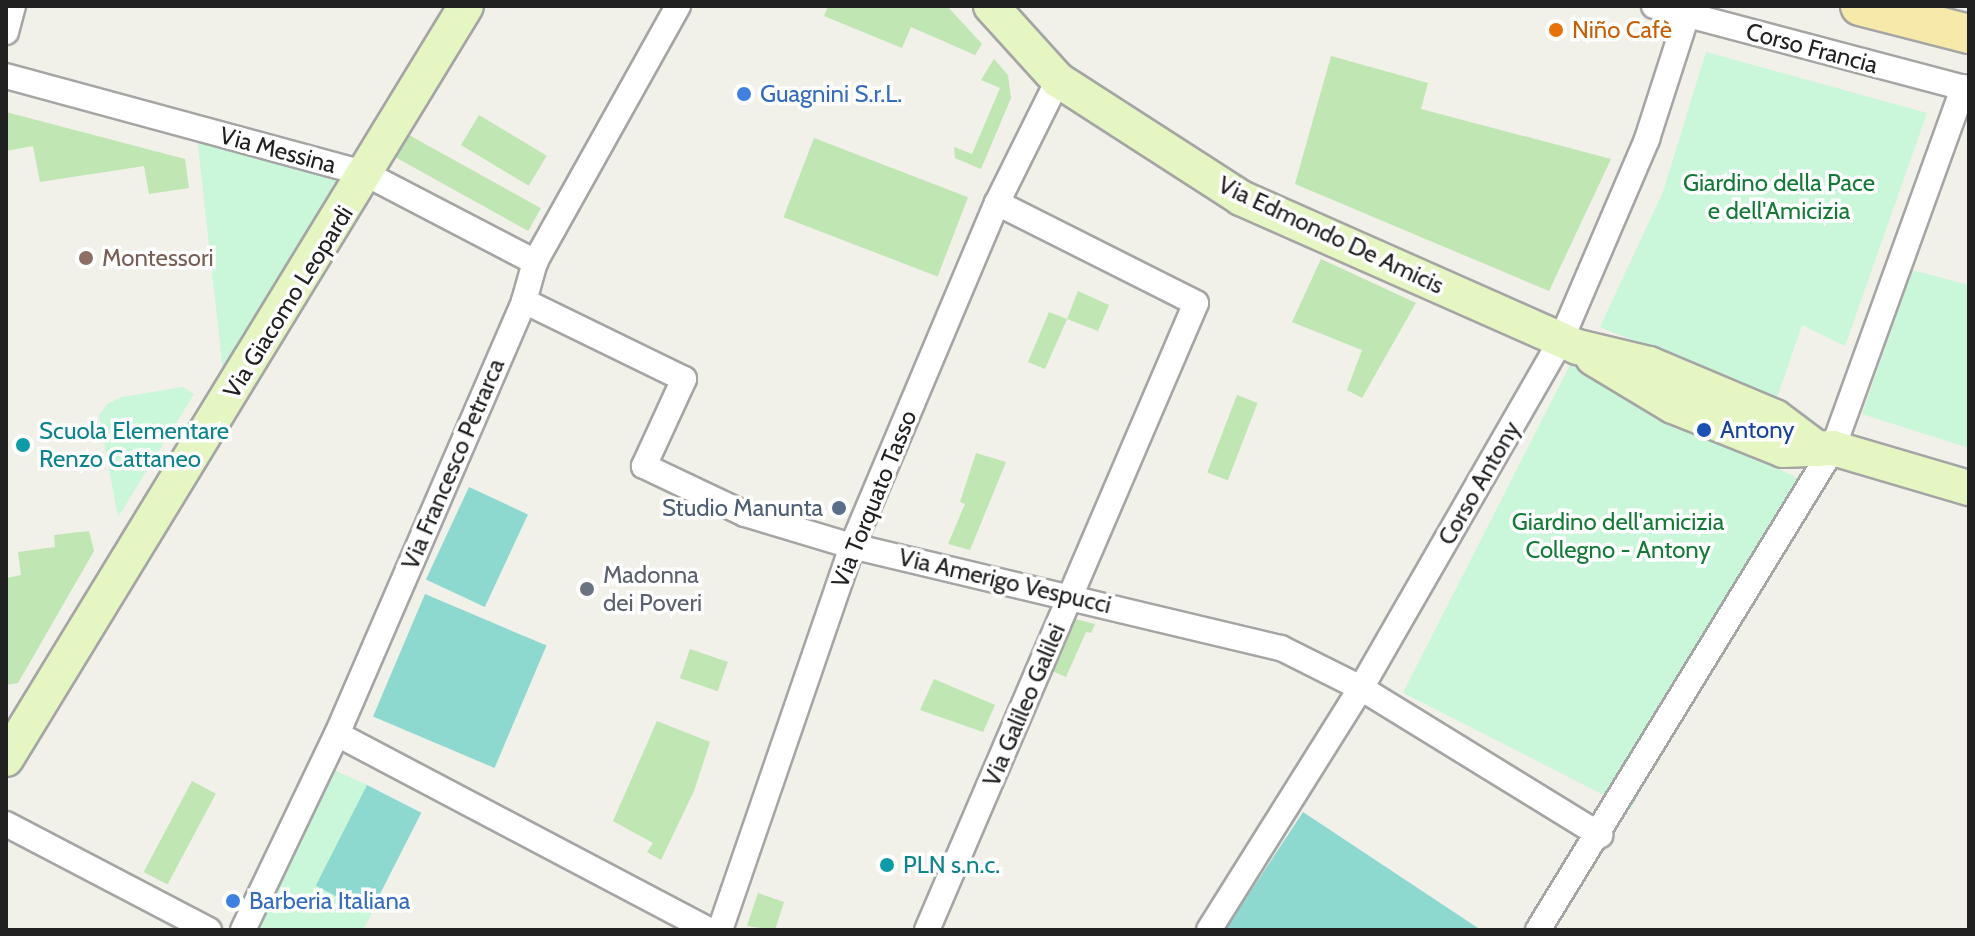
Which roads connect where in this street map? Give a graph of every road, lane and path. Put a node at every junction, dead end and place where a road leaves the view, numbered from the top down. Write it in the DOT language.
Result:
graph roads {
  1 [pos="13,6"];
  2 [pos="466,6"];
  3 [pos="678,6"];
  4 [pos="991,6"];
  5 [pos="1654,6"];
  6 [pos="1860,6"];
  7 [pos="1689,10"];
  8 [pos="6,32"];
  9 [pos="1969,34"];
  10 [pos="6,76"];
  11 [pos="1058,80"];
  12 [pos="1967,88"];
  13 [pos="366,174"];
  14 [pos="997,203"];
  15 [pos="535,262"];
  16 [pos="524,301"];
  17 [pos="1569,344"];
  18 [pos="1826,448"];
  19 [pos="1969,488"];
  20 [pos="852,546"];
  21 [pos="1071,596"];
  22 [pos="1361,688"];
  23 [pos="337,734"];
  24 [pos="6,759"];
  25 [pos="6,824"];
  26 [pos="1600,835"];
  27 [pos="209,930"];
  28 [pos="243,930"];
  29 [pos="709,930"];
  30 [pos="720,930"];
  31 [pos="927,930"];
  32 [pos="1209,930"];
  33 [pos="1538,930"];
  1 -- 8 [label="street"];
  2 -- 13 [label="street, Via Giacomo Leopardi"];
  3 -- 15 [label="street, Via Francesco Petrarca"];
  4 -- 11 [label="street, Via Edmondo De Amicis"];
  5 -- 7 [label="street, Corso Francia"];
  6 -- 9 [label="main road"];
  7 -- 12 [label="street, Corso Francia"];
  7 -- 17 [label="street, Corso Antony"];
  10 -- 13 [label="street, Via Messina"];
  11 -- 14 [label="street, Via Torquato Tasso"];
  11 -- 17 [label="street, Via Edmondo De Amicis"];
  12 -- 18 [label="street"];
  13 -- 15 [label="street, Via Messina"];
  13 -- 24 [label="street, Via Giacomo Leopardi"];
  14 -- 20 [label="street, Via Torquato Tasso"];
  14 -- 21 [label="street, Via Galileo Galilei"];
  15 -- 16 [label="street, Via Francesco Petrarca"];
  16 -- 20 [label="street, Via Amerigo Vespucci"];
  16 -- 23 [label="street, Via Francesco Petrarca"];
  17 -- 18 [label="street, Via Edmondo De Amicis"];
  17 -- 22 [label="street, Corso Antony"];
  18 -- 19 [label="street, Via Edmondo De Amicis"];
  18 -- 26 [label="street"];
  20 -- 21 [label="street, Via Amerigo Vespucci"];
  20 -- 30 [label="street, Via Torquato Tasso"];
  21 -- 22 [label="street, Via Amerigo Vespucci"];
  21 -- 31 [label="street, Via Galileo Galilei"];
  22 -- 26 [label="street, Via Amerigo Vespucci"];
  22 -- 32 [label="street, Corso Antony"];
  23 -- 28 [label="street, Via Francesco Petrarca"];
  23 -- 29 [label="street"];
  25 -- 27 [label="street"];
  26 -- 33 [label="street"];
}
